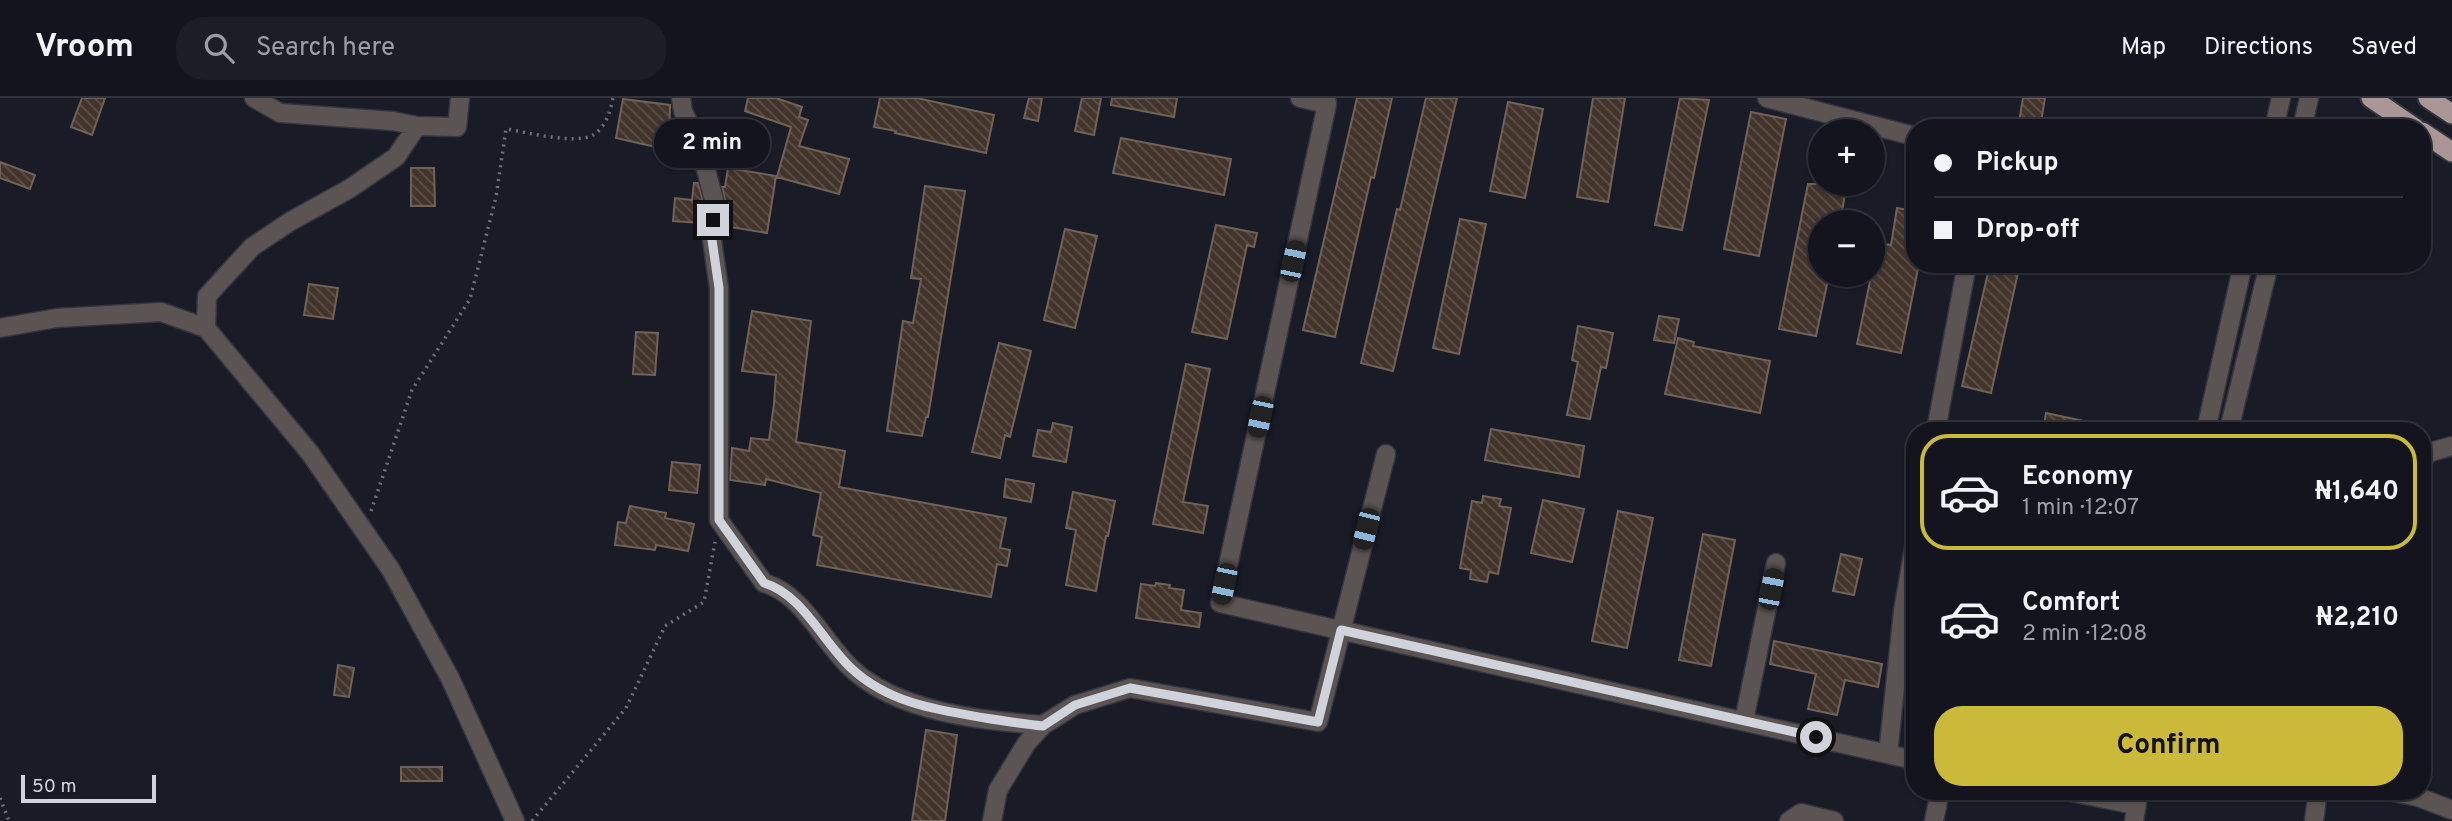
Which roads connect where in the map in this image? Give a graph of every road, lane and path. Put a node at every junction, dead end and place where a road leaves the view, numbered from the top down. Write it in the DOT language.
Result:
graph roads {
  1 [pos="256,98"];
  2 [pos="460,98"];
  3 [pos="613,98"];
  4 [pos="681,98"];
  5 [pos="1300,98"];
  6 [pos="1767,98"];
  7 [pos="2281,98"];
  8 [pos="2309,98"];
  9 [pos="2371,98"];
  10 [pos="2428,98"];
  11 [pos="1327,101"];
  12 [pos="2452,114"];
  13 [pos="2276,119"];
  14 [pos="2304,119"];
  15 [pos="2402,119"];
  16 [pos="417,126"];
  17 [pos="1906,134"];
  18 [pos="2431,138"];
  19 [pos="2452,152"];
  20 [pos="1965,273"];
  21 [pos="2241,273"];
  22 [pos="2267,273"];
  23 [pos="0,328"];
  24 [pos="206,328"];
  25 [pos="1937,422"];
  26 [pos="2208,422"];
  27 [pos="2231,422"];
  28 [pos="2452,446"];
  29 [pos="2431,452"];
  30 [pos="1385,454"];
  31 [pos="719,520"];
  32 [pos="364,531"];
  33 [pos="1776,563"];
  34 [pos="1906,594"];
  35 [pos="1341,630"];
  36 [pos="1744,721"];
  37 [pos="1043,726"];
  38 [pos="1888,754"];
  39 [pos="1906,758"];
  40 [pos="0,798"];
  41 [pos="1938,800"];
  42 [pos="2108,800"];
  43 [pos="2317,800"];
  44 [pos="2426,800"];
  45 [pos="2136,806"];
  46 [pos="2452,810"];
  47 [pos="9,821"];
  48 [pos="515,821"];
  49 [pos="532,821"];
  50 [pos="992,821"];
  51 [pos="1789,821"];
  52 [pos="1833,821"];
  53 [pos="1934,821"];
  54 [pos="2314,821"];
  1 -- 16 [label="street"];
  2 -- 16 [label="street"];
  3 -- 32 [label="path"];
  4 -- 31 [label="street"];
  5 -- 11 [label="street"];
  6 -- 17 [label="street"];
  7 -- 13 [label="street"];
  8 -- 14 [label="street"];
  9 -- 15 [label="highway"];
  10 -- 12 [label="highway"];
  11 -- 35 [label="street"];
  16 -- 24 [label="street"];
  18 -- 19 [label="highway"];
  20 -- 25 [label="street"];
  21 -- 26 [label="street"];
  22 -- 27 [label="street"];
  23 -- 24 [label="street"];
  24 -- 32 [label="street"];
  28 -- 29 [label="street"];
  30 -- 35 [label="street"];
  31 -- 37 [label="street"];
  31 -- 49 [label="path"];
  32 -- 48 [label="street"];
  33 -- 36 [label="street"];
  34 -- 38 [label="street"];
  35 -- 36 [label="street"];
  35 -- 37 [label="street"];
  36 -- 38 [label="street"];
  37 -- 50 [label="street"];
  38 -- 39 [label="street"];
  40 -- 47 [label="path"];
  41 -- 53 [label="street"];
  42 -- 45 [label="street"];
  43 -- 54 [label="street"];
  44 -- 46 [label="street"];
  51 -- 52 [label="street"];
}
